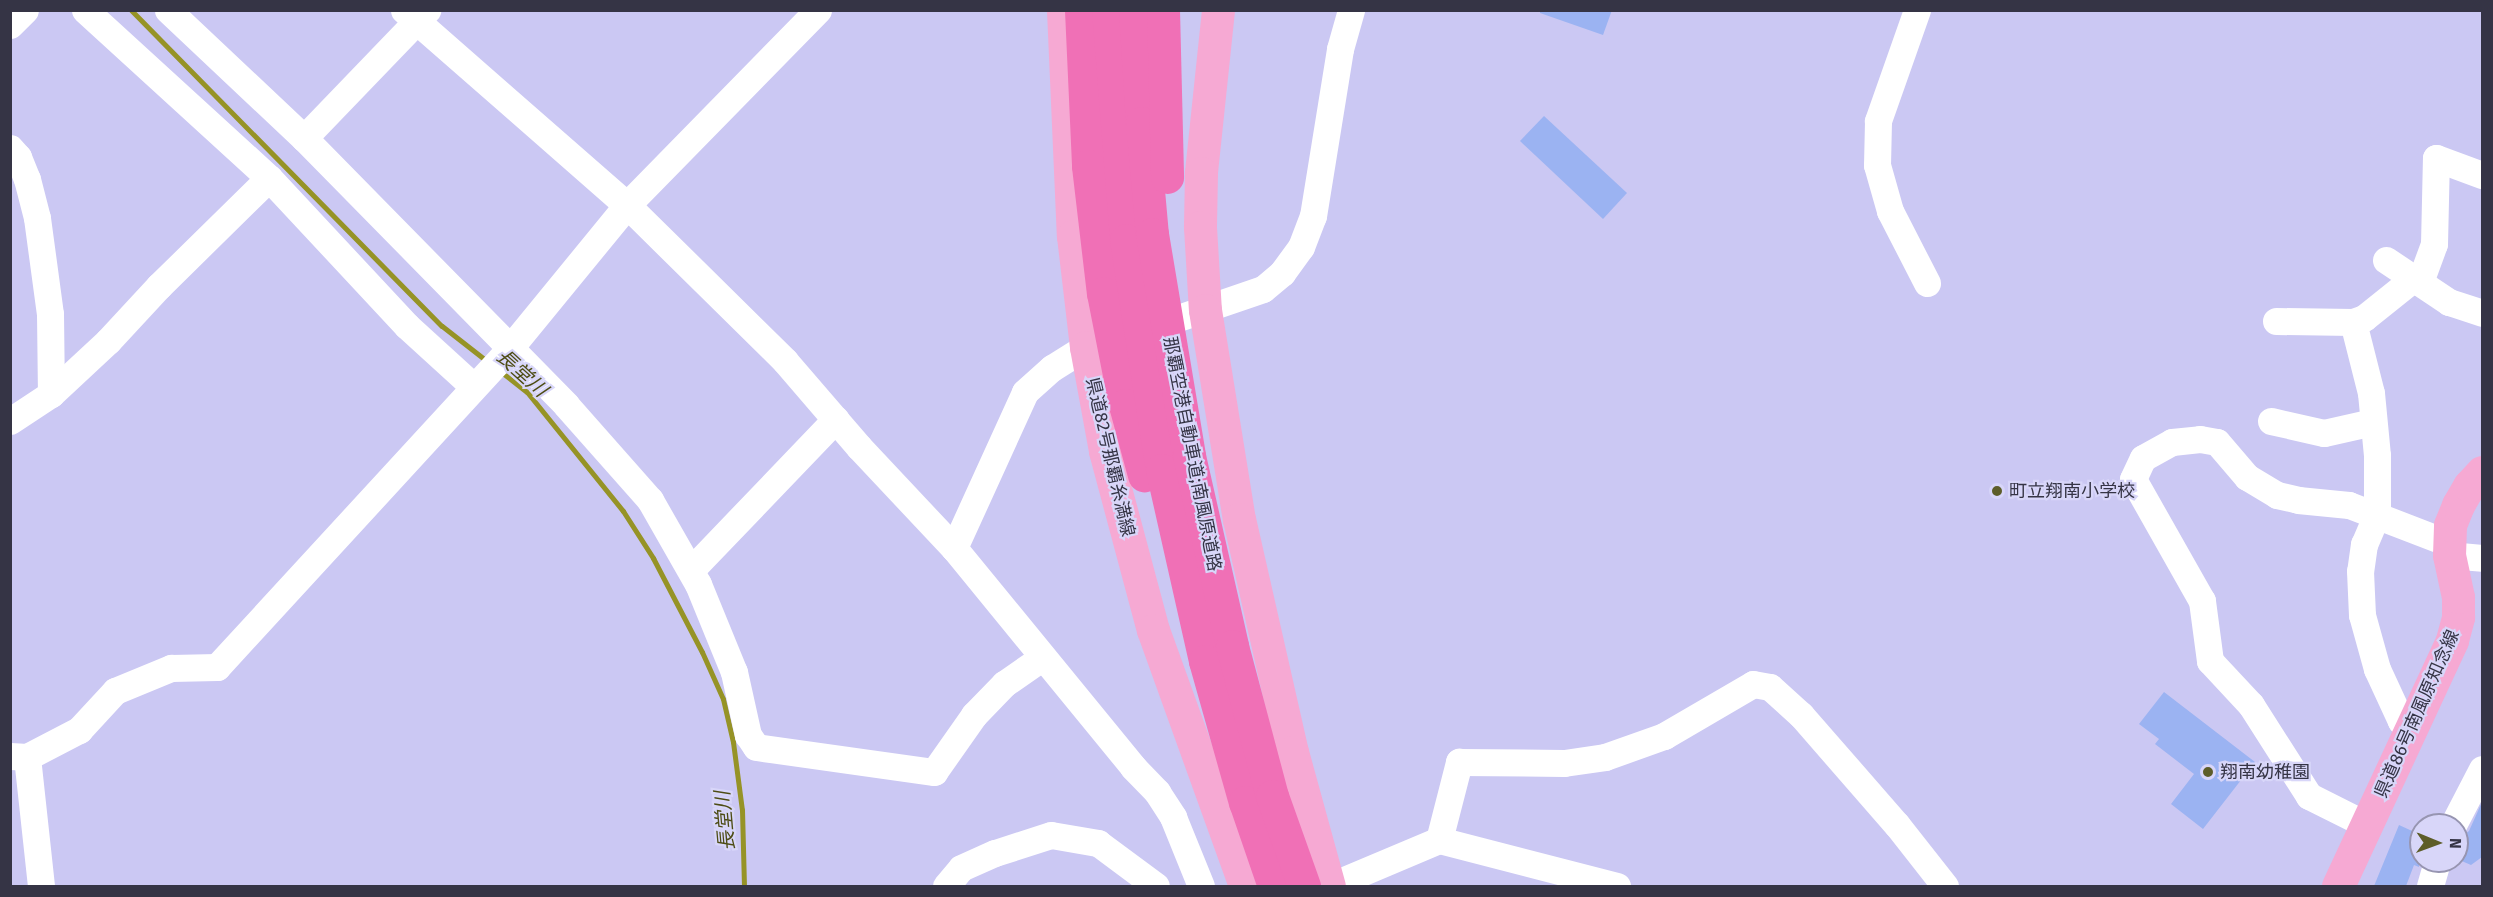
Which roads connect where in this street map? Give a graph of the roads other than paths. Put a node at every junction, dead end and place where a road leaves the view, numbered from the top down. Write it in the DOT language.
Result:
graph roads {
  1 [pos="25,10"];
  2 [pos="85,10"];
  3 [pos="168,10"];
  4 [pos="818,10"];
  5 [pos="1063,10"];
  6 [pos="1081,10"];
  7 [pos="1108,10"];
  8 [pos="1135,10"];
  9 [pos="1163,10"];
  10 [pos="1218,10"];
  11 [pos="1351,10"];
  12 [pos="1917,10"];
  13 [pos="416,14"];
  14 [pos="10,25"];
  15 [pos="304,138"];
  16 [pos="10,148"];
  17 [pos="2482,174"];
  18 [pos="269,178"];
  19 [pos="627,204"];
  20 [pos="2386,260"];
  21 [pos="2417,280"];
  22 [pos="1927,283"];
  23 [pos="1205,310"];
  24 [pos="2482,313"];
  25 [pos="2276,321"];
  26 [pos="2353,322"];
  27 [pos="1086,347"];
  28 [pos="510,348"];
  29 [pos="473,386"];
  30 [pos="51,394"];
  31 [pos="836,419"];
  32 [pos="10,421"];
  33 [pos="2271,421"];
  34 [pos="2373,422"];
  35 [pos="2482,472"];
  36 [pos="2377,514"];
  37 [pos="954,548"];
  38 [pos="2448,549"];
  39 [pos="2482,558"];
  40 [pos="691,570"];
  41 [pos="1218,654"];
  42 [pos="1043,657"];
  43 [pos="2412,725"];
  44 [pos="19,756"];
  45 [pos="2482,769"];
  46 [pos="2459,813"];
  47 [pos="2367,825"];
  48 [pos="1439,840"];
  49 [pos="41,886"];
  50 [pos="946,886"];
  51 [pos="1156,886"];
  52 [pos="1201,886"];
  53 [pos="1245,886"];
  54 [pos="1274,886"];
  55 [pos="1304,886"];
  56 [pos="1330,886"];
  57 [pos="1617,886"];
  58 [pos="1945,886"];
  59 [pos="2338,886"];
  1 -- 14 [label="street"];
  2 -- 18 [label="street"];
  3 -- 15 [label="street"];
  4 -- 19 [label="street"];
  5 -- 27 [label="main road, 県道82号那覇糸満線"];
  6 -- 41 [label="highway"];
  7 -- 41 [label="highway, 那覇空港自動車道;南風原道路"];
  8 -- 41 [label="highway, 那覇空港自動車道;南風原道路"];
  9 -- 41 [label="highway"];
  10 -- 23 [label="main road"];
  11 -- 23 [label="street"];
  12 -- 22 [label="street"];
  13 -- 15 [label="street"];
  13 -- 19 [label="street"];
  15 -- 28 [label="street"];
  16 -- 30 [label="street"];
  17 -- 21 [label="street"];
  18 -- 29 [label="street"];
  18 -- 30 [label="street"];
  19 -- 28 [label="street"];
  19 -- 31 [label="street"];
  20 -- 21 [label="street"];
  21 -- 24 [label="street"];
  21 -- 26 [label="street"];
  23 -- 27 [label="street"];
  23 -- 56 [label="main road"];
  25 -- 26 [label="street"];
  26 -- 34 [label="street"];
  27 -- 37 [label="street"];
  27 -- 53 [label="main road, 県道82号那覇糸満線"];
  28 -- 29 [label="street"];
  28 -- 40 [label="street"];
  29 -- 44 [label="street"];
  30 -- 32 [label="street"];
  31 -- 37 [label="street"];
  31 -- 40 [label="street"];
  33 -- 34 [label="street"];
  34 -- 36 [label="street"];
  35 -- 38 [label="main road, 県道86号南風原知念線"];
  36 -- 38 [label="street"];
  36 -- 43 [label="street"];
  36 -- 47 [label="street"];
  37 -- 42 [label="street"];
  38 -- 39 [label="street"];
  38 -- 43 [label="main road, 県道86号南風原知念線"];
  40 -- 42 [label="street"];
  41 -- 54 [label="highway, 那覇空港自動車道;南風原道路"];
  41 -- 55 [label="highway, 那覇空港自動車道;南風原道路"];
  42 -- 52 [label="street"];
  43 -- 47 [label="main road, 県道86号南風原知念線"];
  44 -- 49 [label="street"];
  45 -- 46 [label="street"];
  47 -- 59 [label="main road, 県道86号南風原知念線"];
  48 -- 56 [label="street"];
  48 -- 57 [label="street"];
  48 -- 58 [label="street"];
  50 -- 51 [label="street"];
}
